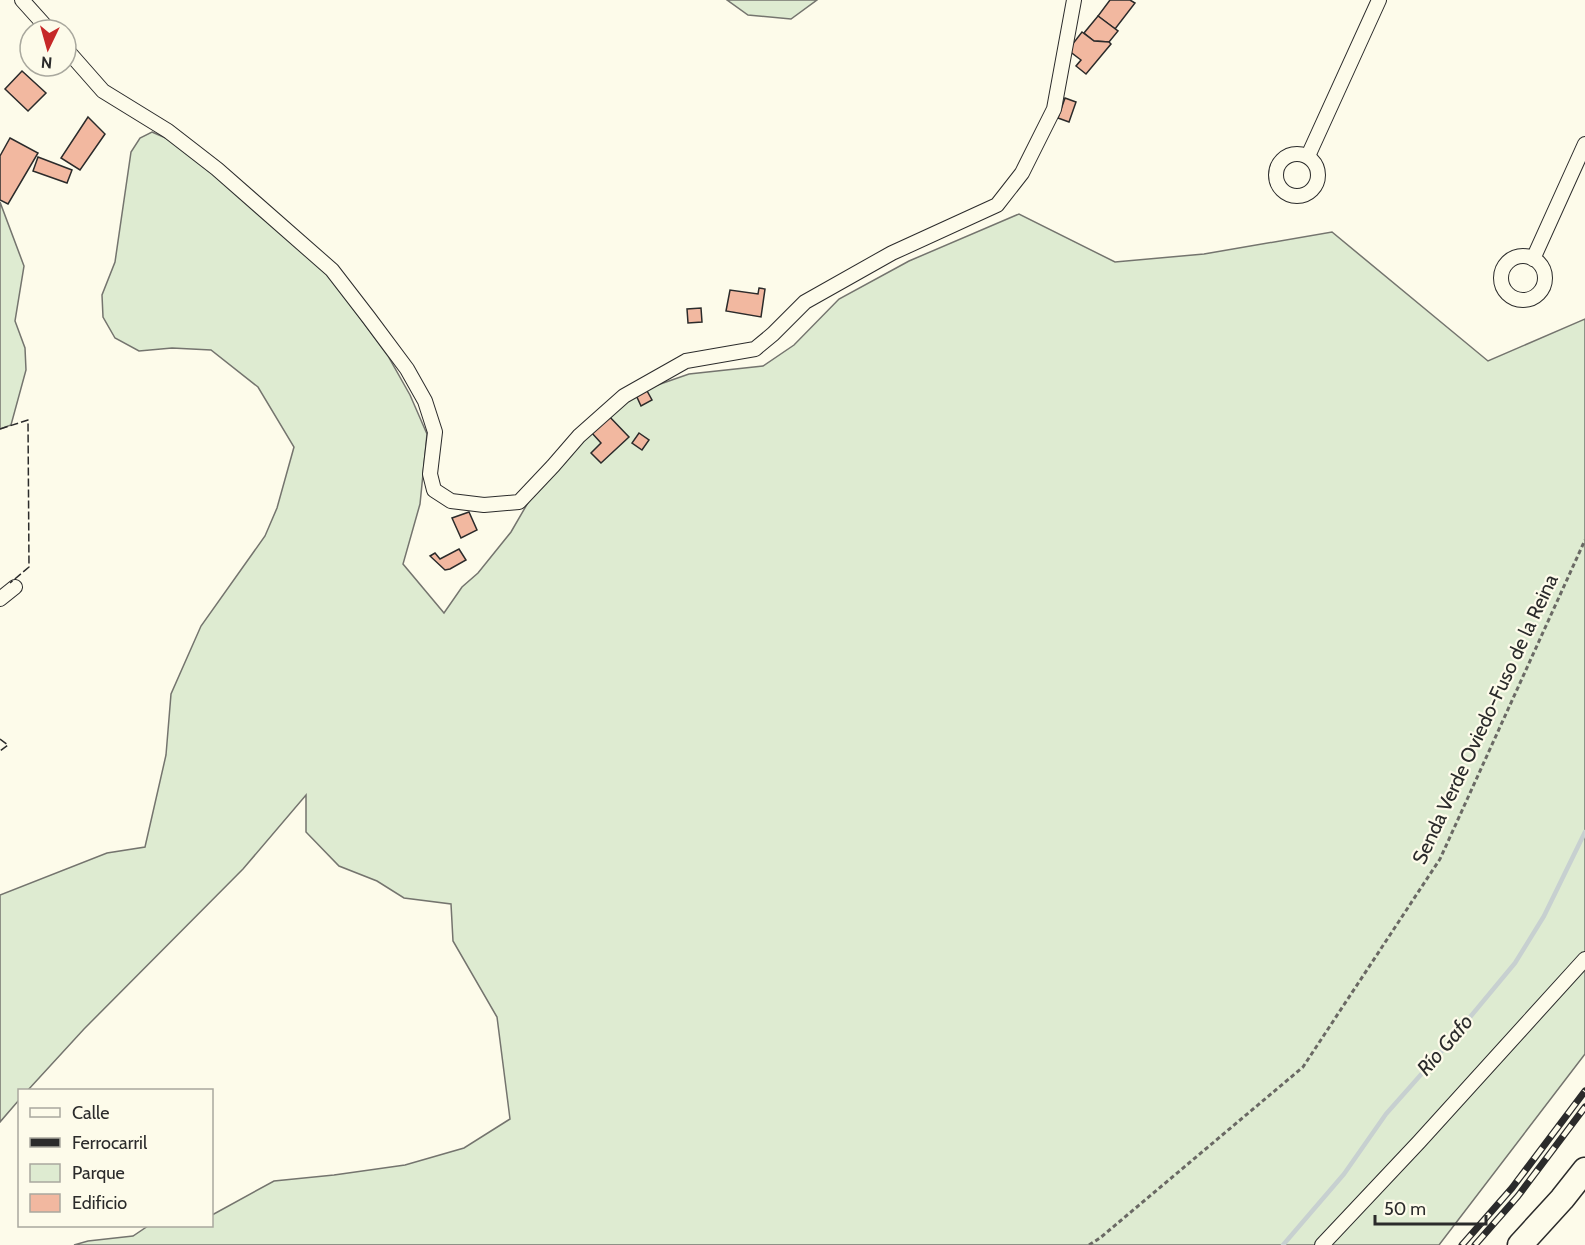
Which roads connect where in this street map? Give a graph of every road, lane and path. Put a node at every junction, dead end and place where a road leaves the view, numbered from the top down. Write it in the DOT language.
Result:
graph roads {
  1 [pos="22,0"];
  2 [pos="1074,0"];
  3 [pos="1379,0"];
  4 [pos="38,18"];
  5 [pos="78,63"];
  6 [pos="1585,144"];
  7 [pos="1308,156"];
  8 [pos="1533,259"];
  9 [pos="1585,540"];
  10 [pos="15,587"];
  11 [pos="0,599"];
  12 [pos="1585,959"];
  13 [pos="1585,1170"];
  14 [pos="1089,1245"];
  15 [pos="1322,1245"];
  16 [pos="1520,1245"];
  1 -- 4 [label="street"];
  2 -- 5 [label="street"];
  3 -- 7 [label="street"];
  6 -- 8 [label="street"];
  9 -- 14 [label="path, Senda Verde Oviedo-Fuso de la Reina"];
  10 -- 11 [label="street"];
  12 -- 15 [label="street"];
  13 -- 16 [label="highway"];
}
